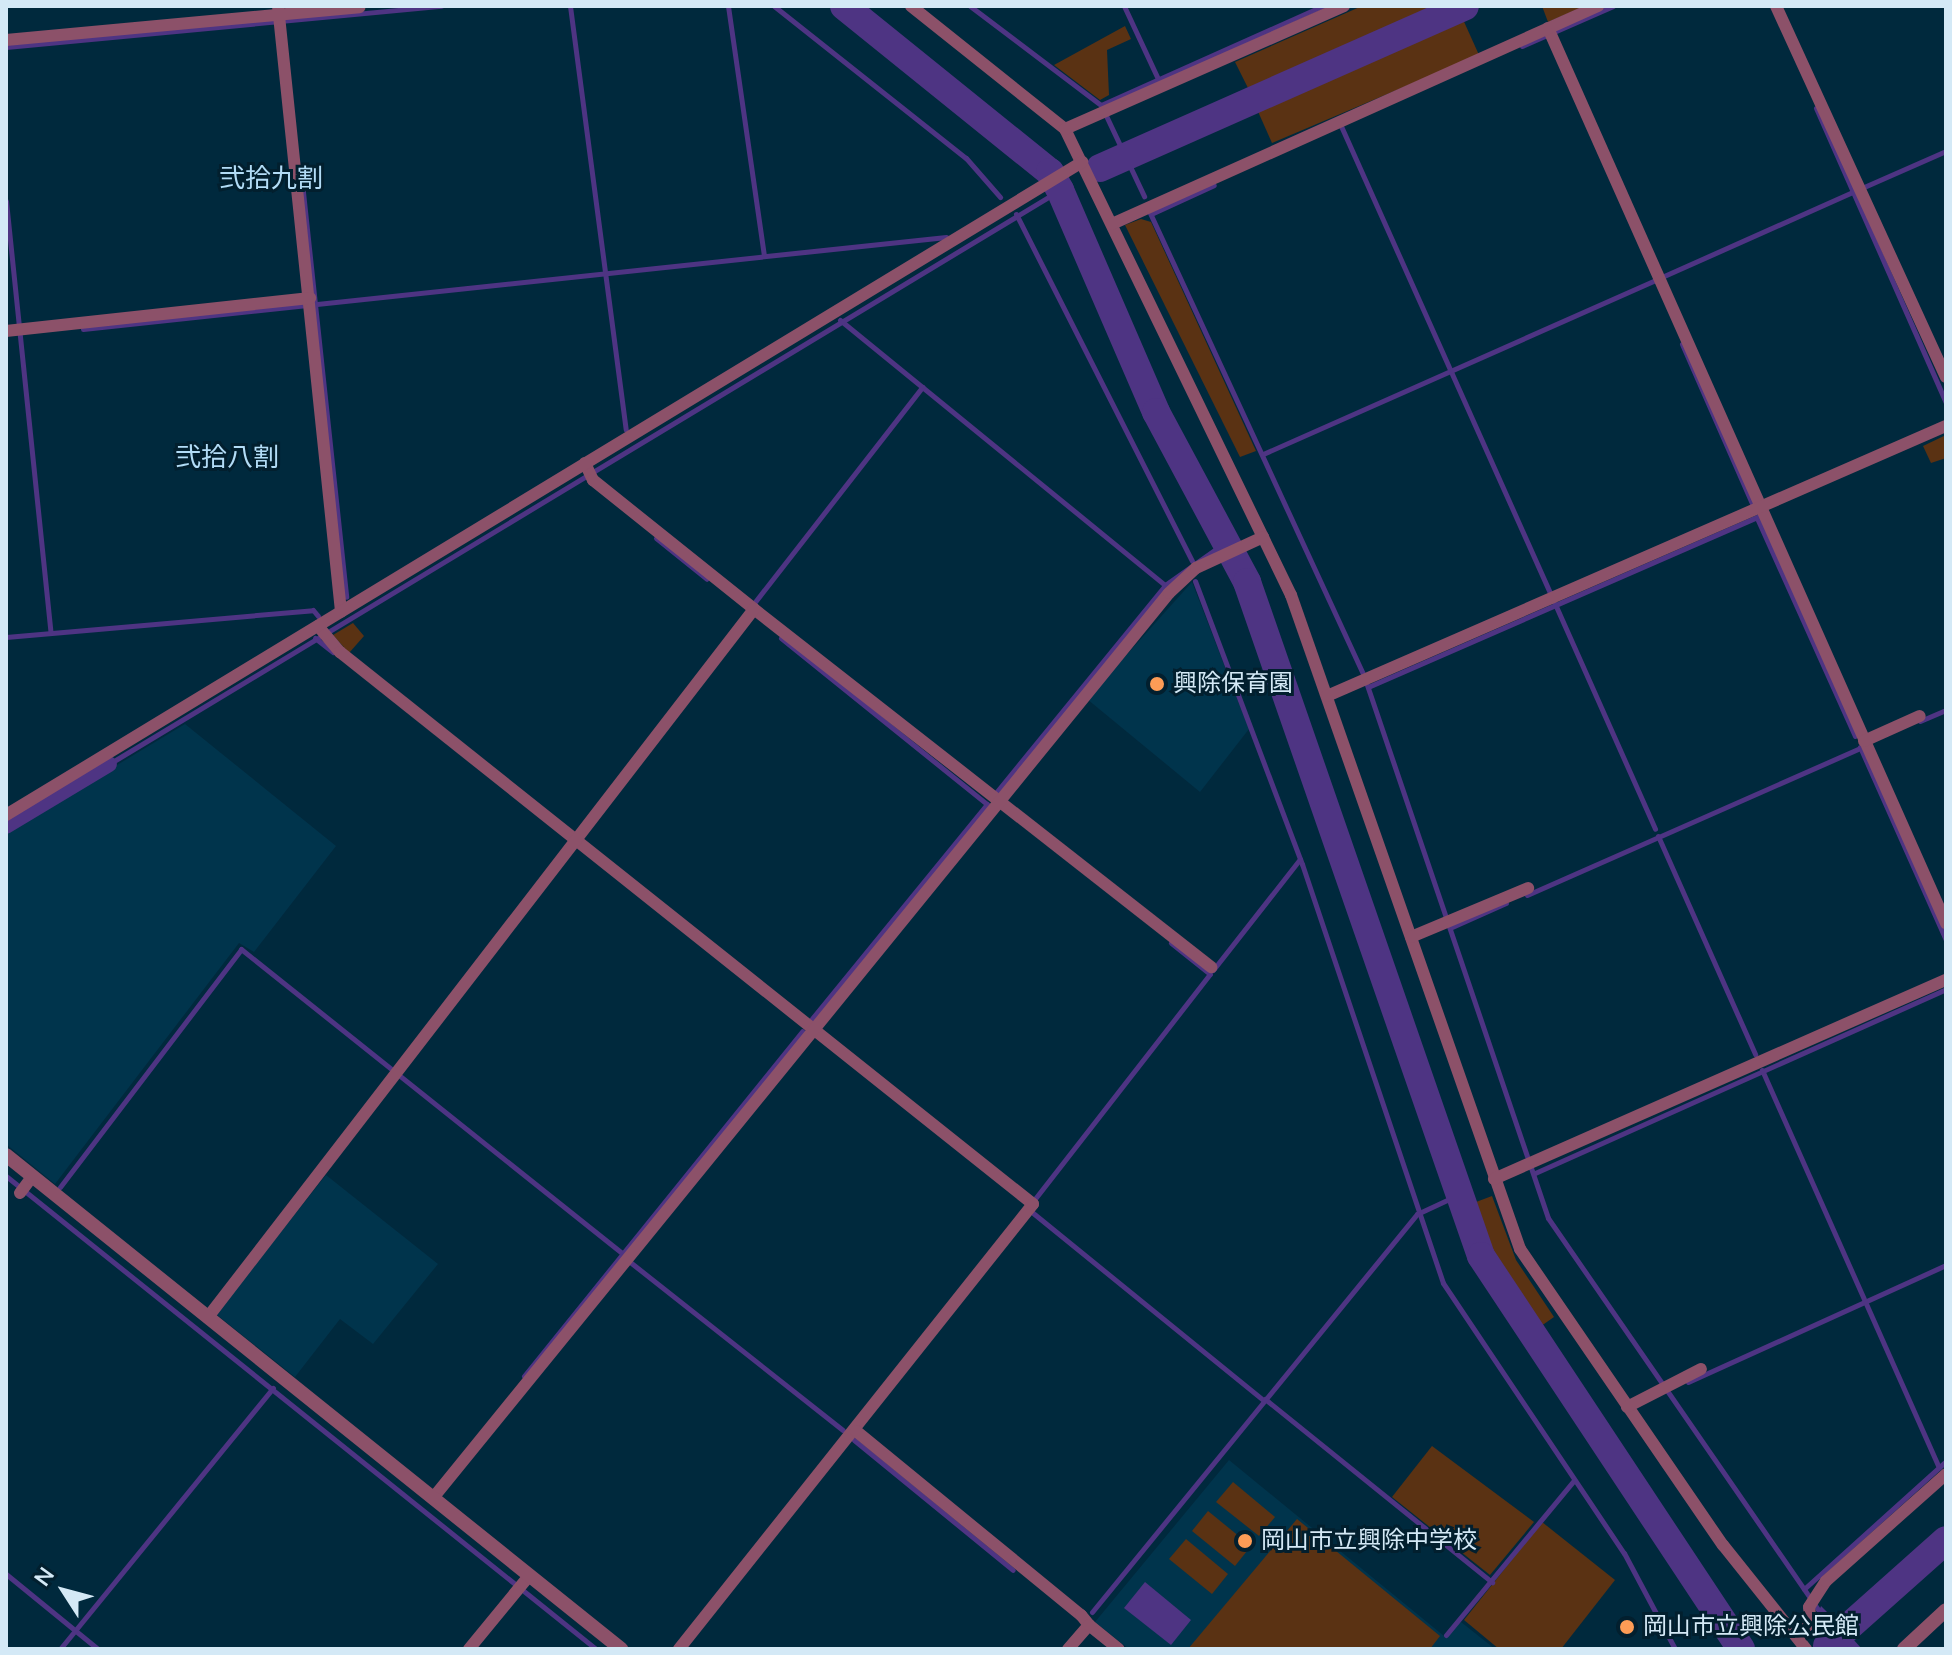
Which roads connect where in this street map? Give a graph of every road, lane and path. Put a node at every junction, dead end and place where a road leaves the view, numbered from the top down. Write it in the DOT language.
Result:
graph roads {
  1 [pos="911,6"];
  2 [pos="1344,6"];
  3 [pos="1598,6"];
  4 [pos="1776,6"];
  5 [pos="359,7"];
  6 [pos="281,15"];
  7 [pos="1550,32"];
  8 [pos="6,40"];
  9 [pos="1065,129"];
  10 [pos="1077,165"];
  11 [pos="1112,224"];
  12 [pos="311,302"];
  13 [pos="15,330"];
  14 [pos="1946,377"];
  15 [pos="1946,426"];
  16 [pos="588,470"];
  17 [pos="1760,508"];
  18 [pos="1263,537"];
  19 [pos="752,608"];
  20 [pos="341,612"];
  21 [pos="321,631"];
  22 [pos="1327,696"];
  23 [pos="1920,716"];
  24 [pos="1864,741"];
  25 [pos="997,802"];
  26 [pos="6,815"];
  27 [pos="577,841"];
  28 [pos="1528,888"];
  29 [pos="1946,923"];
  30 [pos="1411,937"];
  31 [pos="1211,967"];
  32 [pos="1946,980"];
  33 [pos="814,1027"];
  34 [pos="6,1155"];
  35 [pos="1494,1179"];
  36 [pos="208,1317"];
  37 [pos="1701,1369"];
  38 [pos="1627,1407"];
  39 [pos="856,1431"];
  40 [pos="1946,1474"];
  41 [pos="433,1498"];
  42 [pos="523,1583"];
  43 [pos="1946,1610"];
  44 [pos="1089,1625"];
  45 [pos="1796,1634"];
  46 [pos="469,1649"];
  47 [pos="621,1649"];
  48 [pos="679,1649"];
  49 [pos="1068,1649"];
  50 [pos="1119,1649"];
  51 [pos="1806,1649"];
  52 [pos="1904,1649"];
  1 -- 9 [label="street"];
  2 -- 9 [label="street"];
  3 -- 7 [label="street"];
  4 -- 14 [label="street"];
  5 -- 6 [label="street"];
  6 -- 8 [label="street"];
  6 -- 12 [label="street"];
  7 -- 11 [label="street"];
  7 -- 17 [label="street"];
  9 -- 10 [label="street"];
  10 -- 11 [label="street"];
  10 -- 16 [label="street"];
  11 -- 18 [label="street"];
  12 -- 13 [label="street"];
  12 -- 20 [label="street"];
  15 -- 17 [label="street"];
  16 -- 19 [label="street"];
  16 -- 20 [label="street"];
  17 -- 22 [label="street"];
  17 -- 24 [label="street"];
  18 -- 22 [label="street"];
  18 -- 25 [label="street"];
  19 -- 25 [label="street"];
  19 -- 27 [label="street"];
  20 -- 21 [label="street"];
  21 -- 26 [label="street"];
  21 -- 27 [label="street"];
  22 -- 30 [label="street"];
  23 -- 24 [label="street"];
  24 -- 29 [label="street"];
  25 -- 31 [label="street"];
  25 -- 33 [label="street"];
  27 -- 33 [label="street"];
  27 -- 36 [label="street"];
  28 -- 30 [label="street"];
  30 -- 35 [label="street"];
  32 -- 35 [label="street"];
  33 -- 39 [label="street"];
  33 -- 41 [label="street"];
  34 -- 36 [label="street"];
  35 -- 38 [label="street"];
  36 -- 41 [label="street"];
  37 -- 38 [label="street"];
  38 -- 45 [label="street"];
  39 -- 44 [label="street"];
  39 -- 48 [label="street"];
  40 -- 45 [label="street"];
  41 -- 42 [label="street"];
  42 -- 46 [label="street"];
  42 -- 47 [label="street"];
  43 -- 52 [label="street"];
  44 -- 49 [label="street"];
  44 -- 50 [label="street"];
  45 -- 51 [label="street"];
}
